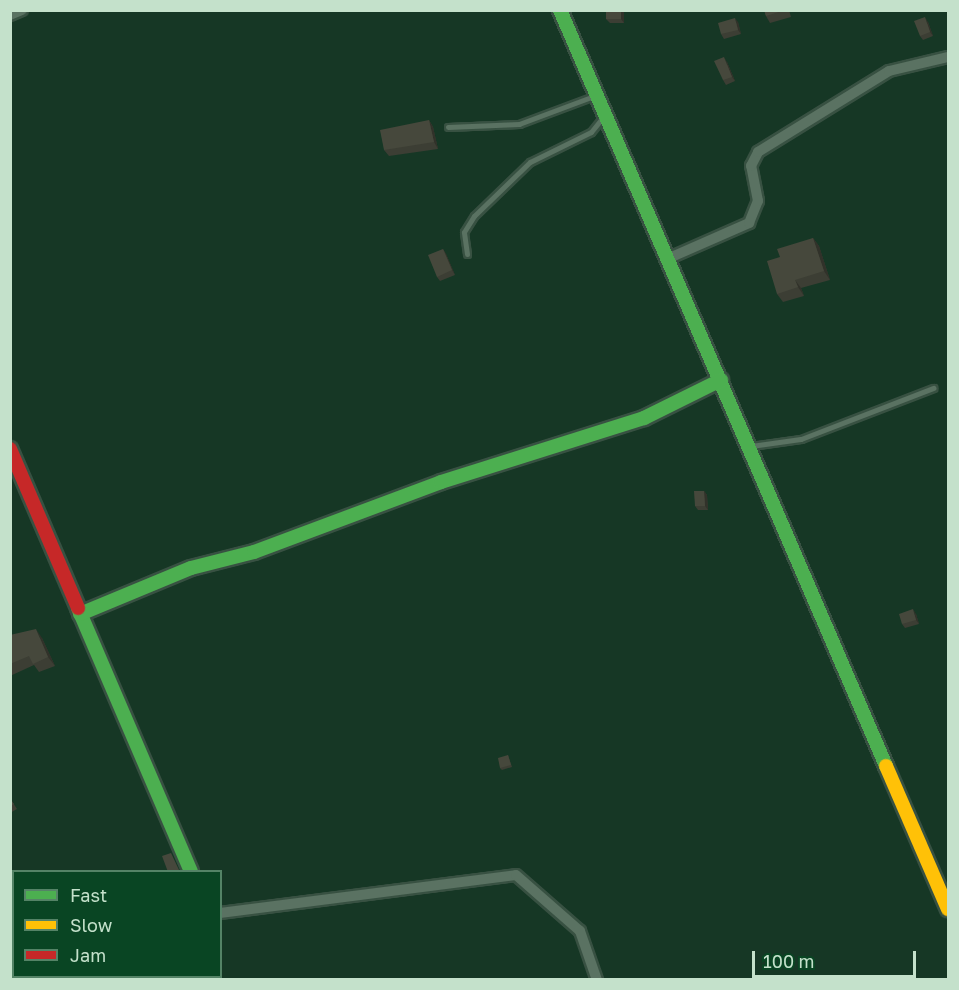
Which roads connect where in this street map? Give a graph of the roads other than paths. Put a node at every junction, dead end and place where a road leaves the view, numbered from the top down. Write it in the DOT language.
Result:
graph roads {
  1 [pos="22,10"];
  2 [pos="560,10"];
  3 [pos="10,15"];
  4 [pos="948,57"];
  5 [pos="596,96"];
  6 [pos="604,115"];
  7 [pos="448,127"];
  8 [pos="466,254"];
  9 [pos="668,259"];
  10 [pos="721,380"];
  11 [pos="933,387"];
  12 [pos="751,446"];
  13 [pos="10,449"];
  14 [pos="80,614"];
  15 [pos="190,870"];
  16 [pos="948,909"];
  17 [pos="222,913"];
  18 [pos="597,980"];
  1 -- 3 [label="street"];
  2 -- 5 [label="street"];
  4 -- 9 [label="street"];
  5 -- 6 [label="street"];
  5 -- 7 [label="lane"];
  6 -- 8 [label="lane"];
  6 -- 9 [label="street"];
  9 -- 10 [label="street"];
  10 -- 12 [label="street"];
  10 -- 14 [label="street"];
  11 -- 12 [label="lane"];
  12 -- 16 [label="street"];
  13 -- 14 [label="street"];
  14 -- 15 [label="street"];
  17 -- 18 [label="street"];
}
